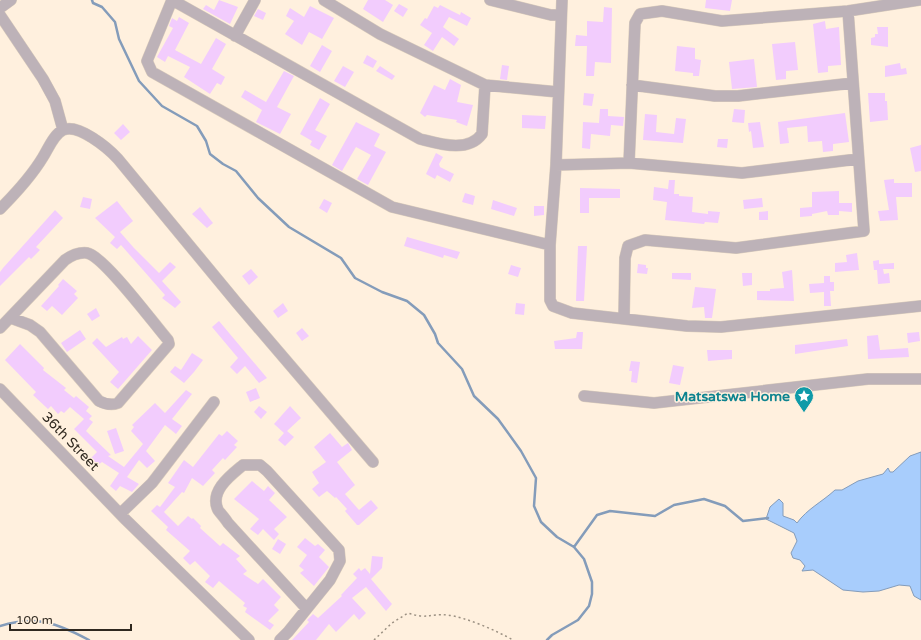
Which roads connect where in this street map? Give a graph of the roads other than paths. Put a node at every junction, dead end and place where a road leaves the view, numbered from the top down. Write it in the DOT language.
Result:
graph roads {
  1 [pos="11,0"];
  2 [pos="172,0"];
  3 [pos="254,0"];
  4 [pos="324,0"];
  5 [pos="490,0"];
  6 [pos="562,0"];
  7 [pos="919,0"];
  8 [pos="0,8"];
  9 [pos="848,11"];
  10 [pos="0,15"];
  11 [pos="562,15"];
  12 [pos="235,36"];
  13 [pos="853,83"];
  14 [pos="485,84"];
  15 [pos="632,85"];
  16 [pos="558,92"];
  17 [pos="63,130"];
  18 [pos="858,159"];
  19 [pos="629,163"];
  20 [pos="556,165"];
  21 [pos="0,209"];
  22 [pos="550,245"];
  23 [pos="921,306"];
  24 [pos="10,318"];
  25 [pos="624,318"];
  26 [pos="0,328"];
  27 [pos="921,379"];
  28 [pos="0,389"];
  29 [pos="584,396"];
  30 [pos="214,402"];
  31 [pos="374,462"];
  32 [pos="121,513"];
  33 [pos="306,608"];
  34 [pos="249,640"];
  35 [pos="280,640"];
  1 -- 8 [label="street"];
  2 -- 12 [label="street"];
  2 -- 22 [label="street"];
  3 -- 12 [label="street"];
  4 -- 14 [label="street"];
  5 -- 11 [label="street"];
  6 -- 11 [label="street"];
  7 -- 9 [label="street"];
  9 -- 13 [label="street"];
  9 -- 15 [label="street"];
  10 -- 17 [label="street"];
  11 -- 16 [label="street"];
  12 -- 14 [label="street"];
  13 -- 15 [label="street"];
  13 -- 18 [label="street"];
  14 -- 16 [label="street"];
  15 -- 19 [label="street"];
  16 -- 20 [label="street"];
  17 -- 21 [label="street"];
  17 -- 31 [label="street"];
  18 -- 19 [label="street"];
  18 -- 25 [label="street"];
  19 -- 20 [label="street"];
  20 -- 22 [label="street"];
  22 -- 25 [label="street"];
  23 -- 25 [label="street"];
  24 -- 24 [label="street"];
  24 -- 26 [label="street"];
  27 -- 29 [label="street"];
  28 -- 32 [label="street, 36th Street"];
  30 -- 32 [label="street"];
  32 -- 34 [label="street, 36th Street"];
  33 -- 33 [label="street"];
  33 -- 35 [label="street"];
}
